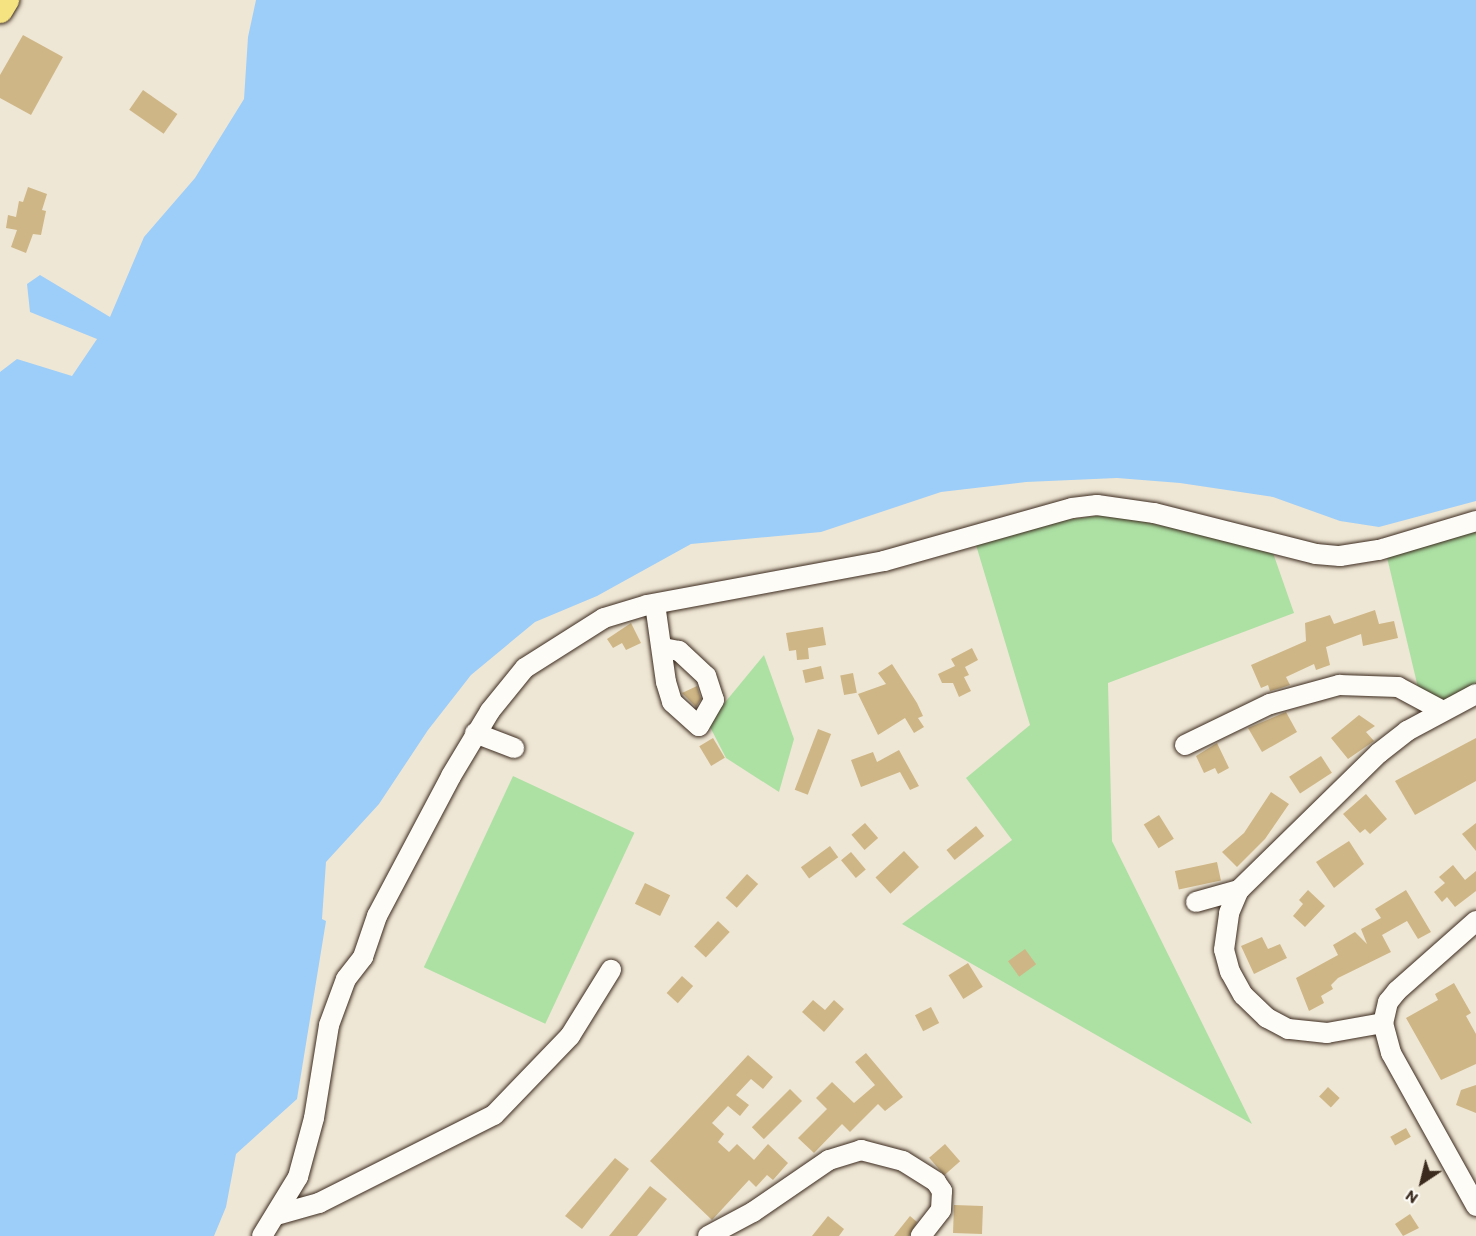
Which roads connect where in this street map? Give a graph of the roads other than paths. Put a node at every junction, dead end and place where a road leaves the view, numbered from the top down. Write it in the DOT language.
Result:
graph roads {
  1 [pos="6,0"];
  2 [pos="0,10"];
  3 [pos="1476,521"];
  4 [pos="655,604"];
  5 [pos="663,648"];
  6 [pos="1476,694"];
  7 [pos="1441,710"];
  8 [pos="475,733"];
  9 [pos="1185,745"];
  10 [pos="514,748"];
  11 [pos="1239,890"];
  12 [pos="1196,902"];
  13 [pos="1476,921"];
  14 [pos="611,970"];
  15 [pos="1383,1023"];
  16 [pos="1476,1206"];
  17 [pos="276,1215"];
  18 [pos="262,1236"];
  19 [pos="708,1236"];
  20 [pos="921,1236"];
  1 -- 2 [label="main road"];
  3 -- 4 [label="street"];
  4 -- 5 [label="street"];
  4 -- 8 [label="street"];
  6 -- 7 [label="street"];
  7 -- 9 [label="street"];
  7 -- 11 [label="street"];
  8 -- 10 [label="street"];
  8 -- 17 [label="street"];
  11 -- 12 [label="street"];
  11 -- 15 [label="street"];
  13 -- 15 [label="street"];
  14 -- 17 [label="street"];
  15 -- 16 [label="street"];
  17 -- 18 [label="street"];
  19 -- 20 [label="street"];
}
